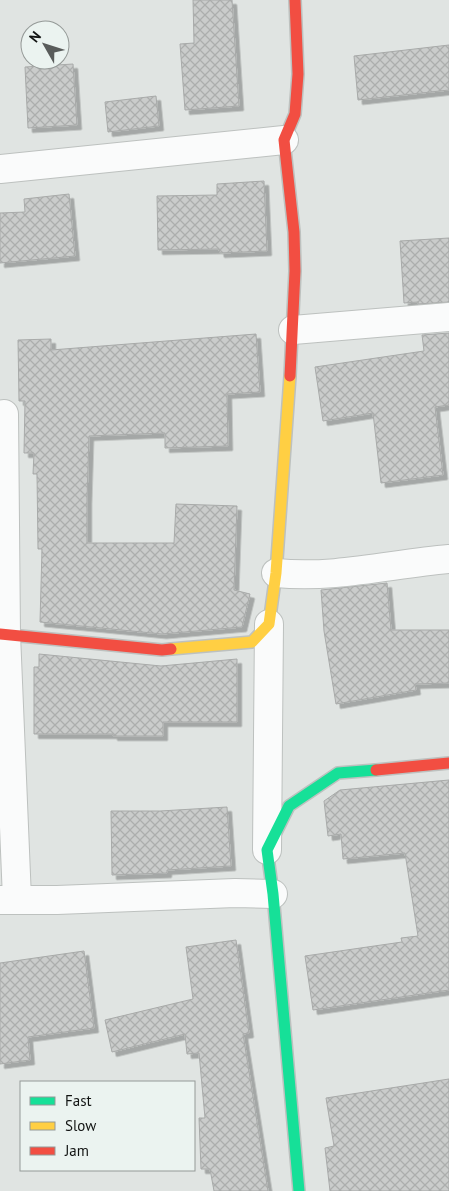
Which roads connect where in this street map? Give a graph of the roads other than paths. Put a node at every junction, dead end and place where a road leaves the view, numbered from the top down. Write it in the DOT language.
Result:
graph roads {
  1 [pos="295,0"];
  2 [pos="284,140"];
  3 [pos="0,169"];
  4 [pos="449,317"];
  5 [pos="293,330"];
  6 [pos="4,414"];
  7 [pos="449,559"];
  8 [pos="276,573"];
  9 [pos="269,624"];
  10 [pos="3,634"];
  11 [pos="449,763"];
  12 [pos="266,850"];
  13 [pos="273,894"];
  14 [pos="8,900"];
  15 [pos="299,1191"];
  1 -- 2 [label="street"];
  2 -- 3 [label="street"];
  2 -- 5 [label="street"];
  4 -- 5 [label="street"];
  5 -- 8 [label="street"];
  6 -- 10 [label="street"];
  7 -- 8 [label="street"];
  8 -- 9 [label="street"];
  9 -- 10 [label="street"];
  9 -- 12 [label="street"];
  10 -- 14 [label="street"];
  11 -- 12 [label="street"];
  12 -- 13 [label="street"];
  13 -- 14 [label="street"];
  13 -- 15 [label="street"];
}
